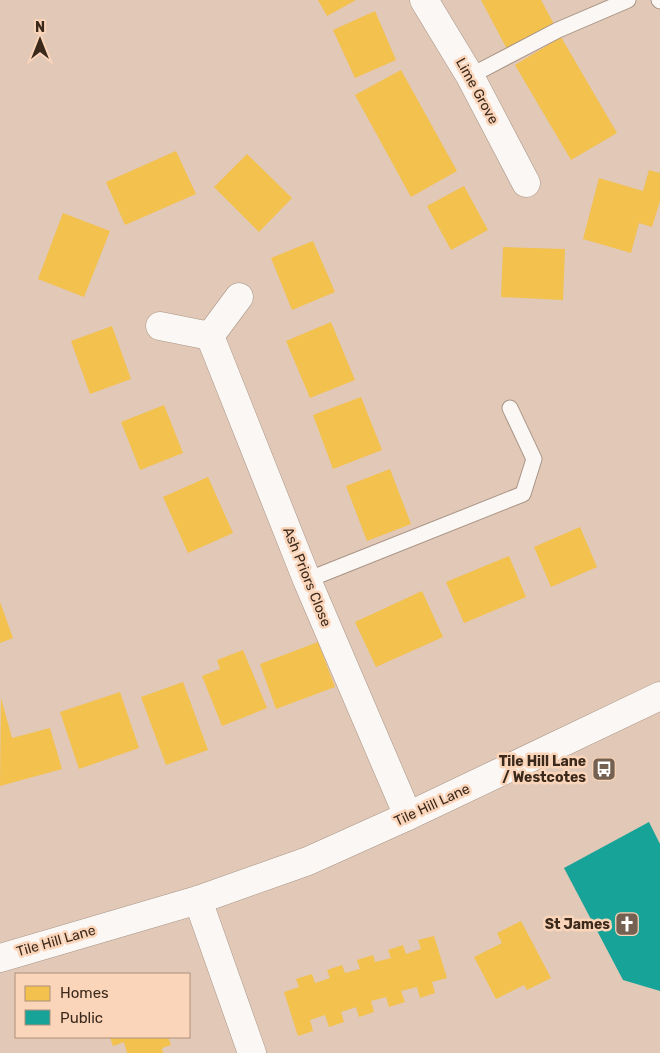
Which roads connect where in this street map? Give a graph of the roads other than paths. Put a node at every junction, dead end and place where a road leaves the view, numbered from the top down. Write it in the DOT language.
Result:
graph roads {
  1 [pos="424,0"];
  2 [pos="628,0"];
  3 [pos="470,76"];
  4 [pos="526,183"];
  5 [pos="239,297"];
  6 [pos="160,326"];
  7 [pos="210,336"];
  8 [pos="510,408"];
  9 [pos="307,580"];
  10 [pos="660,696"];
  11 [pos="408,816"];
  12 [pos="198,900"];
  13 [pos="0,958"];
  14 [pos="252,1053"];
  1 -- 3 [label="street, Lime Grove"];
  2 -- 3 [label="lane"];
  3 -- 4 [label="street, Lime Grove"];
  5 -- 7 [label="street"];
  6 -- 7 [label="street"];
  7 -- 9 [label="street, Ash Priors Close"];
  8 -- 9 [label="lane"];
  9 -- 11 [label="street, Ash Priors Close"];
  10 -- 11 [label="street, Tile Hill Lane"];
  11 -- 12 [label="street, Tile Hill Lane"];
  12 -- 13 [label="street, Tile Hill Lane"];
  12 -- 14 [label="street"];
}
